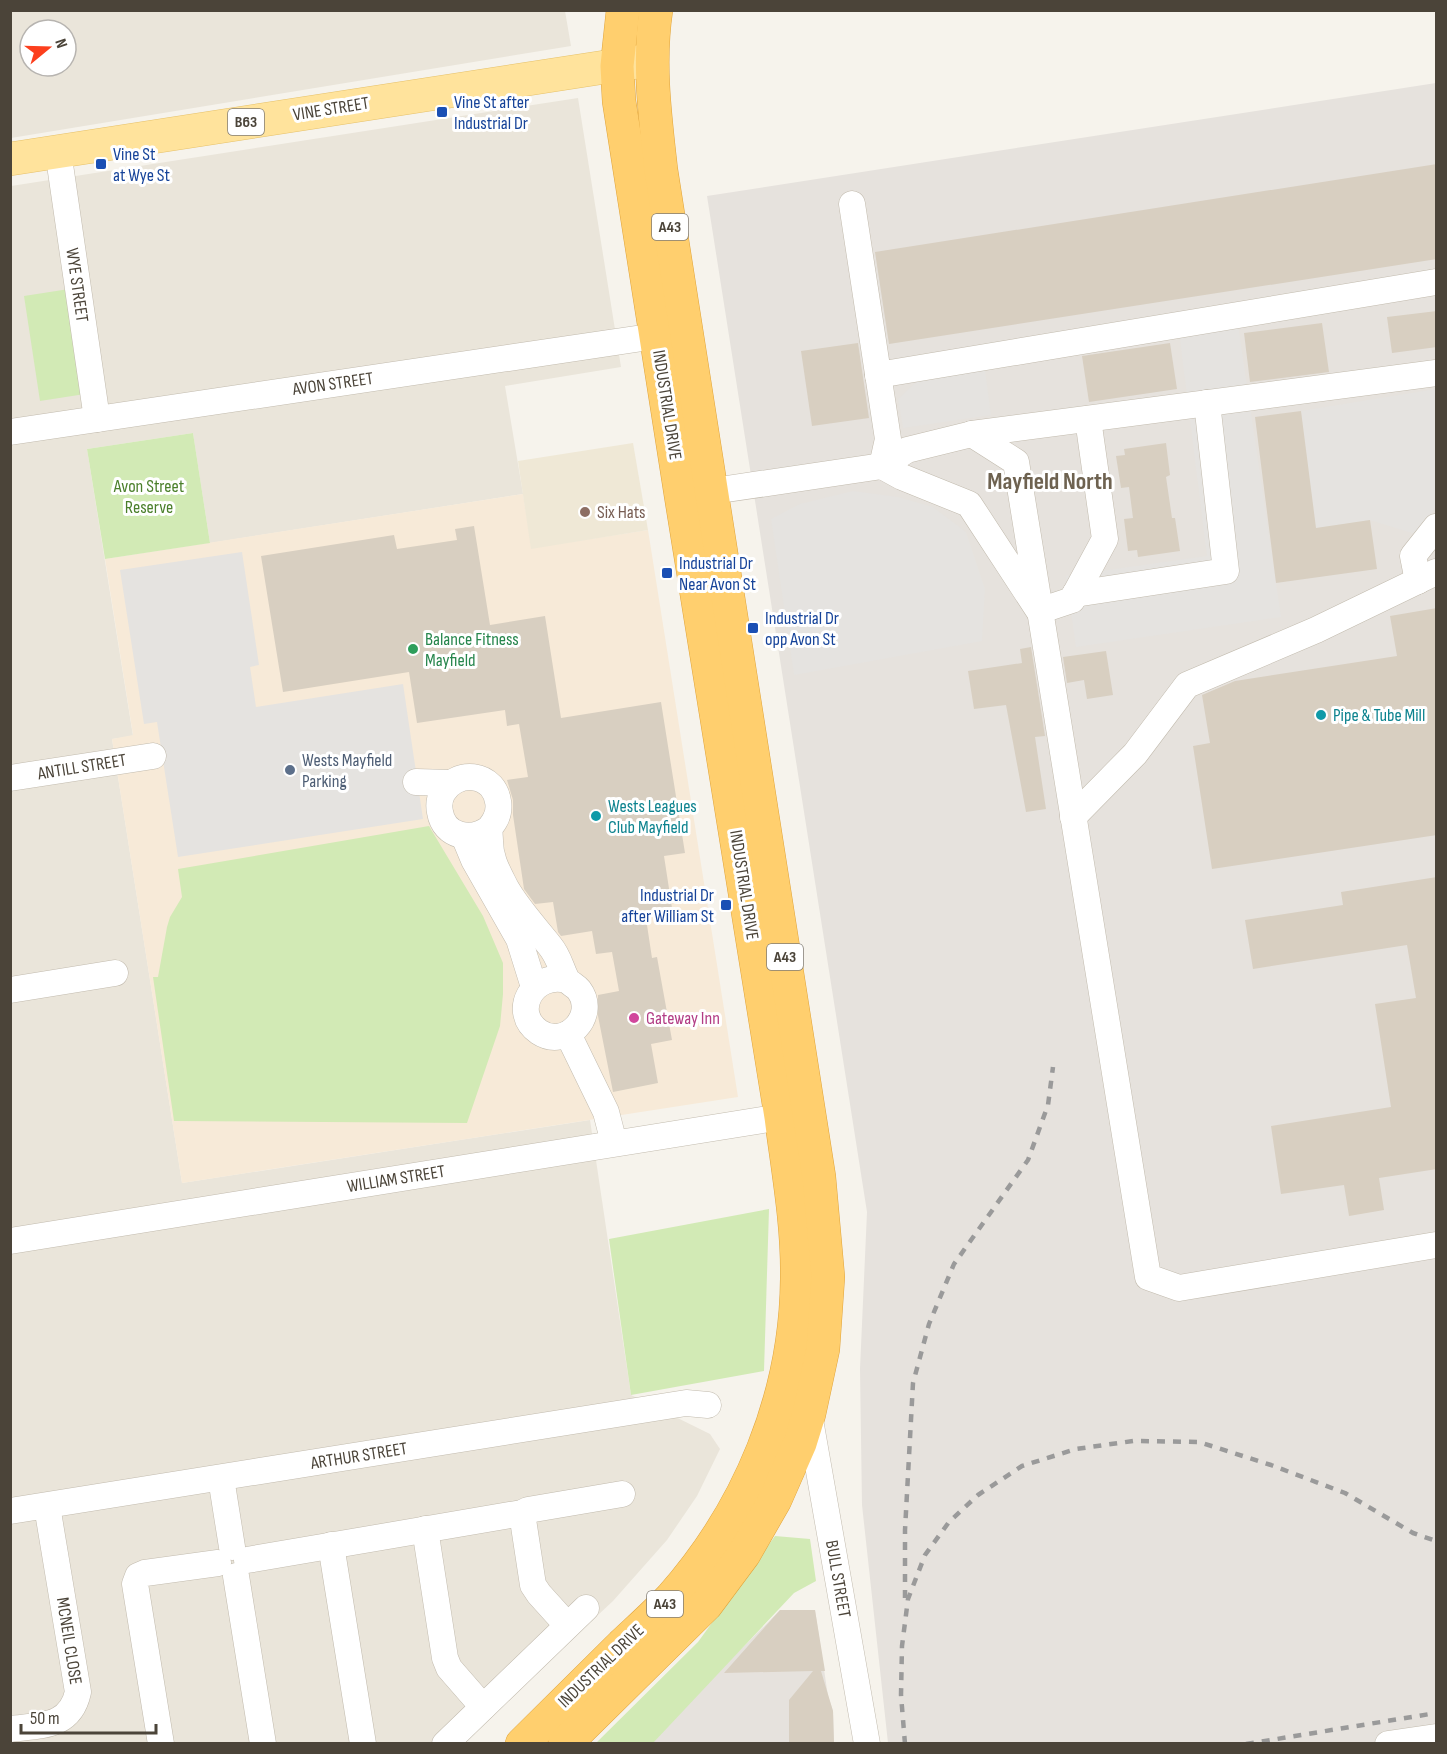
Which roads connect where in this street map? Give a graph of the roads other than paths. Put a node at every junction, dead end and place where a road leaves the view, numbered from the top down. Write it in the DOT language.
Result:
graph roads {
  1 [pos="623,10"];
  2 [pos="656,10"];
  3 [pos="651,60"];
  4 [pos="617,66"];
  5 [pos="58,151"];
  6 [pos="10,159"];
  7 [pos="852,204"];
  8 [pos="1437,282"];
  9 [pos="656,336"];
  10 [pos="1437,373"];
  11 [pos="878,375"];
  12 [pos="1207,404"];
  13 [pos="97,419"];
  14 [pos="1088,419"];
  15 [pos="10,432"];
  16 [pos="972,434"];
  17 [pos="882,466"];
  18 [pos="696,493"];
  19 [pos="1437,526"];
  20 [pos="1427,577"];
  21 [pos="1075,594"];
  22 [pos="1039,611"];
  23 [pos="153,756"];
  24 [pos="10,778"];
  25 [pos="1073,817"];
  26 [pos="490,828"];
  27 [pos="464,836"];
  28 [pos="115,973"];
  29 [pos="567,980"];
  30 [pos="534,987"];
  31 [pos="10,990"];
  32 [pos="568,1034"];
  33 [pos="781,1117"];
  34 [pos="614,1143"];
  35 [pos="10,1241"];
  36 [pos="1437,1245"];
  37 [pos="810,1246"];
  38 [pos="708,1405"];
  39 [pos="809,1414"];
  40 [pos="221,1478"];
  41 [pos="622,1494"];
  42 [pos="47,1506"];
  43 [pos="10,1511"];
  44 [pos="522,1513"];
  45 [pos="425,1529"];
  46 [pos="331,1545"];
  47 [pos="233,1561"];
  48 [pos="586,1608"];
  49 [pos="567,1625"];
  50 [pos="483,1707"];
  51 [pos="10,1729"];
  52 [pos="1437,1737"];
  53 [pos="161,1743"];
  54 [pos="263,1743"];
  55 [pos="363,1743"];
  56 [pos="445,1743"];
  57 [pos="522,1743"];
  58 [pos="565,1743"];
  59 [pos="867,1743"];
  60 [pos="1396,1743"];
  1 -- 4 [label="highway, INDUSTRIAL DRIVE / A43"];
  2 -- 3 [label="highway, INDUSTRIAL DRIVE / A43"];
  3 -- 4 [label="main road, VINE STREET / B63"];
  3 -- 18 [label="highway, INDUSTRIAL DRIVE / A43"];
  4 -- 5 [label="main road, VINE STREET / B63"];
  4 -- 9 [label="highway, INDUSTRIAL DRIVE / A43"];
  5 -- 6 [label="main road, VINE STREET / B63"];
  5 -- 13 [label="street, WYE STREET"];
  7 -- 11 [label="street"];
  8 -- 11 [label="street"];
  9 -- 13 [label="street, AVON STREET"];
  9 -- 18 [label="highway, INDUSTRIAL DRIVE / A43"];
  10 -- 12 [label="street"];
  11 -- 17 [label="street"];
  12 -- 14 [label="street"];
  12 -- 21 [label="street"];
  13 -- 15 [label="street, AVON STREET"];
  14 -- 16 [label="street"];
  14 -- 21 [label="street"];
  16 -- 17 [label="street"];
  16 -- 22 [label="street"];
  17 -- 18 [label="street"];
  17 -- 22 [label="street"];
  18 -- 33 [label="highway, INDUSTRIAL DRIVE / A43"];
  18 -- 37 [label="highway, INDUSTRIAL DRIVE / A43"];
  19 -- 20 [label="street"];
  20 -- 25 [label="street"];
  21 -- 22 [label="street"];
  22 -- 25 [label="street"];
  23 -- 24 [label="street, ANTILL STREET"];
  25 -- 36 [label="street"];
  26 -- 27 [label="street"];
  26 -- 27 [label="street"];
  26 -- 29 [label="street"];
  27 -- 30 [label="street"];
  28 -- 31 [label="street"];
  29 -- 30 [label="street"];
  29 -- 32 [label="street"];
  30 -- 32 [label="street"];
  32 -- 34 [label="street"];
  33 -- 34 [label="street, WILLIAM STREET"];
  33 -- 37 [label="highway, INDUSTRIAL DRIVE / A43"];
  34 -- 35 [label="street, WILLIAM STREET"];
  37 -- 39 [label="highway, INDUSTRIAL DRIVE / A43"];
  37 -- 57 [label="highway, INDUSTRIAL DRIVE / A43"];
  38 -- 40 [label="street, ARTHUR STREET"];
  39 -- 58 [label="highway, INDUSTRIAL DRIVE / A43"];
  39 -- 59 [label="street, BULL STREET"];
  40 -- 42 [label="street, ARTHUR STREET"];
  40 -- 47 [label="street"];
  41 -- 44 [label="street"];
  42 -- 43 [label="street, ARTHUR STREET"];
  42 -- 51 [label="street, MCNEIL CLOSE"];
  44 -- 45 [label="street"];
  44 -- 49 [label="street"];
  45 -- 46 [label="street"];
  45 -- 50 [label="street"];
  46 -- 47 [label="street"];
  46 -- 55 [label="street"];
  47 -- 53 [label="street"];
  47 -- 54 [label="street"];
  48 -- 49 [label="street"];
  49 -- 50 [label="street"];
  50 -- 56 [label="street"];
  52 -- 60 [label="street"];
}
